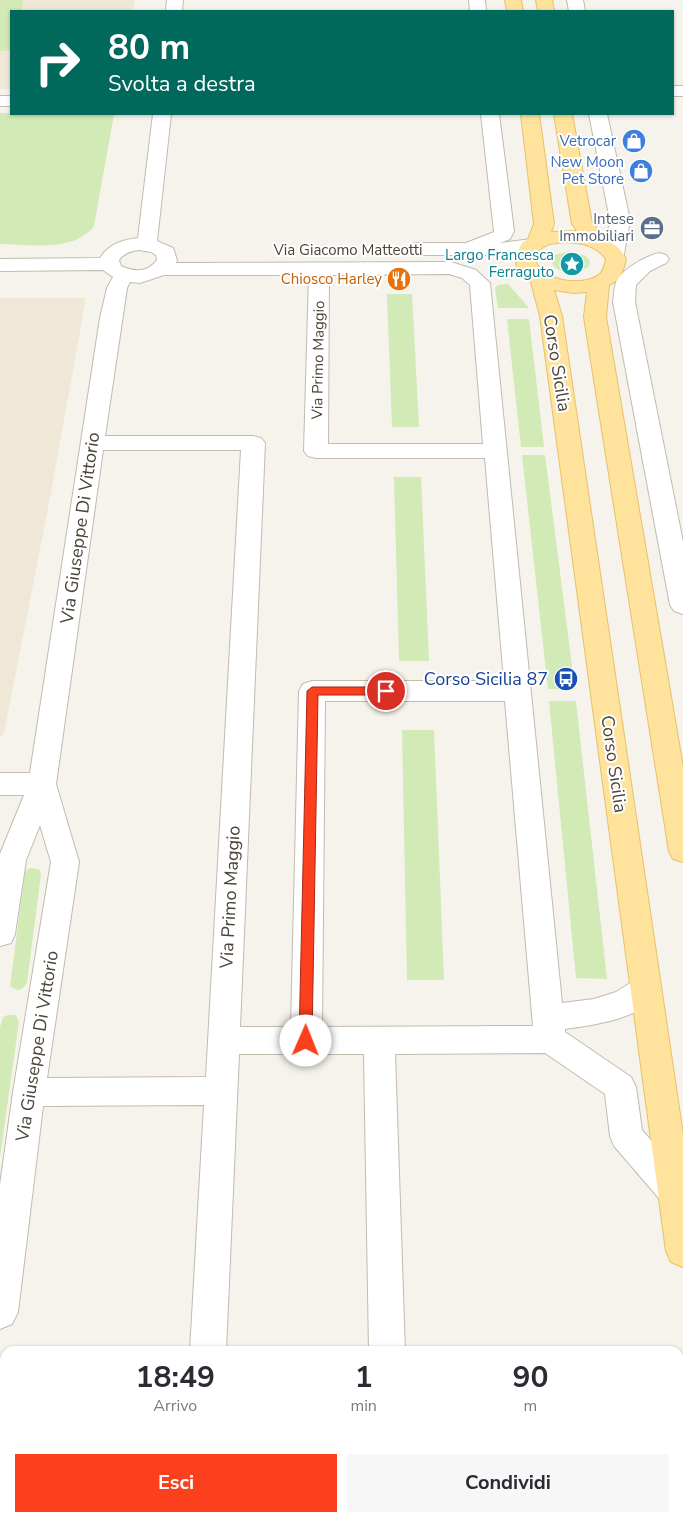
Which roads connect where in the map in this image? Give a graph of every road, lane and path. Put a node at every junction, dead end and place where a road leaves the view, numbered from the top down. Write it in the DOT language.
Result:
graph roads {
  1 [pos="162,115"];
  2 [pos="490,115"];
  3 [pos="530,115"];
  4 [pos="563,115"];
  5 [pos="598,115"];
  6 [pos="596,242"];
  7 [pos="534,244"];
  8 [pos="158,254"];
  9 [pos="615,257"];
  10 [pos="466,261"];
  11 [pos="0,265"];
  12 [pos="319,268"];
  13 [pos="117,270"];
  14 [pos="540,279"];
  15 [pos="599,283"];
  16 [pos="93,443"];
  17 [pos="496,451"];
  18 [pos="678,552"];
  19 [pos="683,606"];
  20 [pos="518,691"];
  21 [pos="0,784"];
  22 [pos="42,784"];
  23 [pos="683,851"];
  24 [pos="0,934"];
  25 [pos="646,989"];
  26 [pos="550,1028"];
  27 [pos="379,1040"];
  28 [pos="223,1041"];
  29 [pos="306,1041"];
  30 [pos="220,1091"];
  31 [pos="29,1092"];
  32 [pos="675,1192"];
  33 [pos="683,1251"];
  34 [pos="0,1312"];
  35 [pos="208,1346"];
  36 [pos="387,1346"];
  1 -- 8 [label="street"];
  2 -- 10 [label="street"];
  3 -- 7 [label="main road"];
  4 -- 6 [label="main road"];
  5 -- 9 [label="street"];
  6 -- 7 [label="main road"];
  6 -- 9 [label="main road"];
  7 -- 10 [label="street, Via Giacomo Matteotti"];
  7 -- 14 [label="main road"];
  8 -- 10 [label="street, Via Giacomo Matteotti"];
  8 -- 12 [label="street, Via Giacomo Matteotti"];
  8 -- 13 [label="street"];
  8 -- 13 [label="street"];
  9 -- 15 [label="main road"];
  9 -- 18 [label="street"];
  10 -- 12 [label="street, Via Giacomo Matteotti"];
  10 -- 17 [label="street"];
  11 -- 13 [label="street"];
  12 -- 17 [label="street, Via Primo Maggio"];
  13 -- 16 [label="street, Via Giuseppe Di Vittorio"];
  14 -- 15 [label="main road"];
  14 -- 25 [label="main road, Corso Sicilia"];
  15 -- 23 [label="main road"];
  16 -- 22 [label="street, Via Giuseppe Di Vittorio"];
  16 -- 28 [label="street, Via Primo Maggio"];
  17 -- 20 [label="street"];
  18 -- 19 [label="street"];
  20 -- 26 [label="street"];
  20 -- 29 [label="street"];
  21 -- 22 [label="street"];
  22 -- 24 [label="street, Via Giuseppe Di Vittorio"];
  22 -- 31 [label="street, Via Giuseppe Di Vittorio"];
  25 -- 26 [label="street"];
  25 -- 32 [label="main road, Corso Sicilia"];
  26 -- 27 [label="street"];
  26 -- 32 [label="street"];
  27 -- 29 [label="street"];
  27 -- 36 [label="street"];
  28 -- 29 [label="street"];
  28 -- 30 [label="street, Via Primo Maggio"];
  30 -- 31 [label="street"];
  30 -- 35 [label="street, Via Primo Maggio"];
  31 -- 34 [label="street, Via Giuseppe Di Vittorio"];
  32 -- 33 [label="main road, Corso Sicilia"];
}
